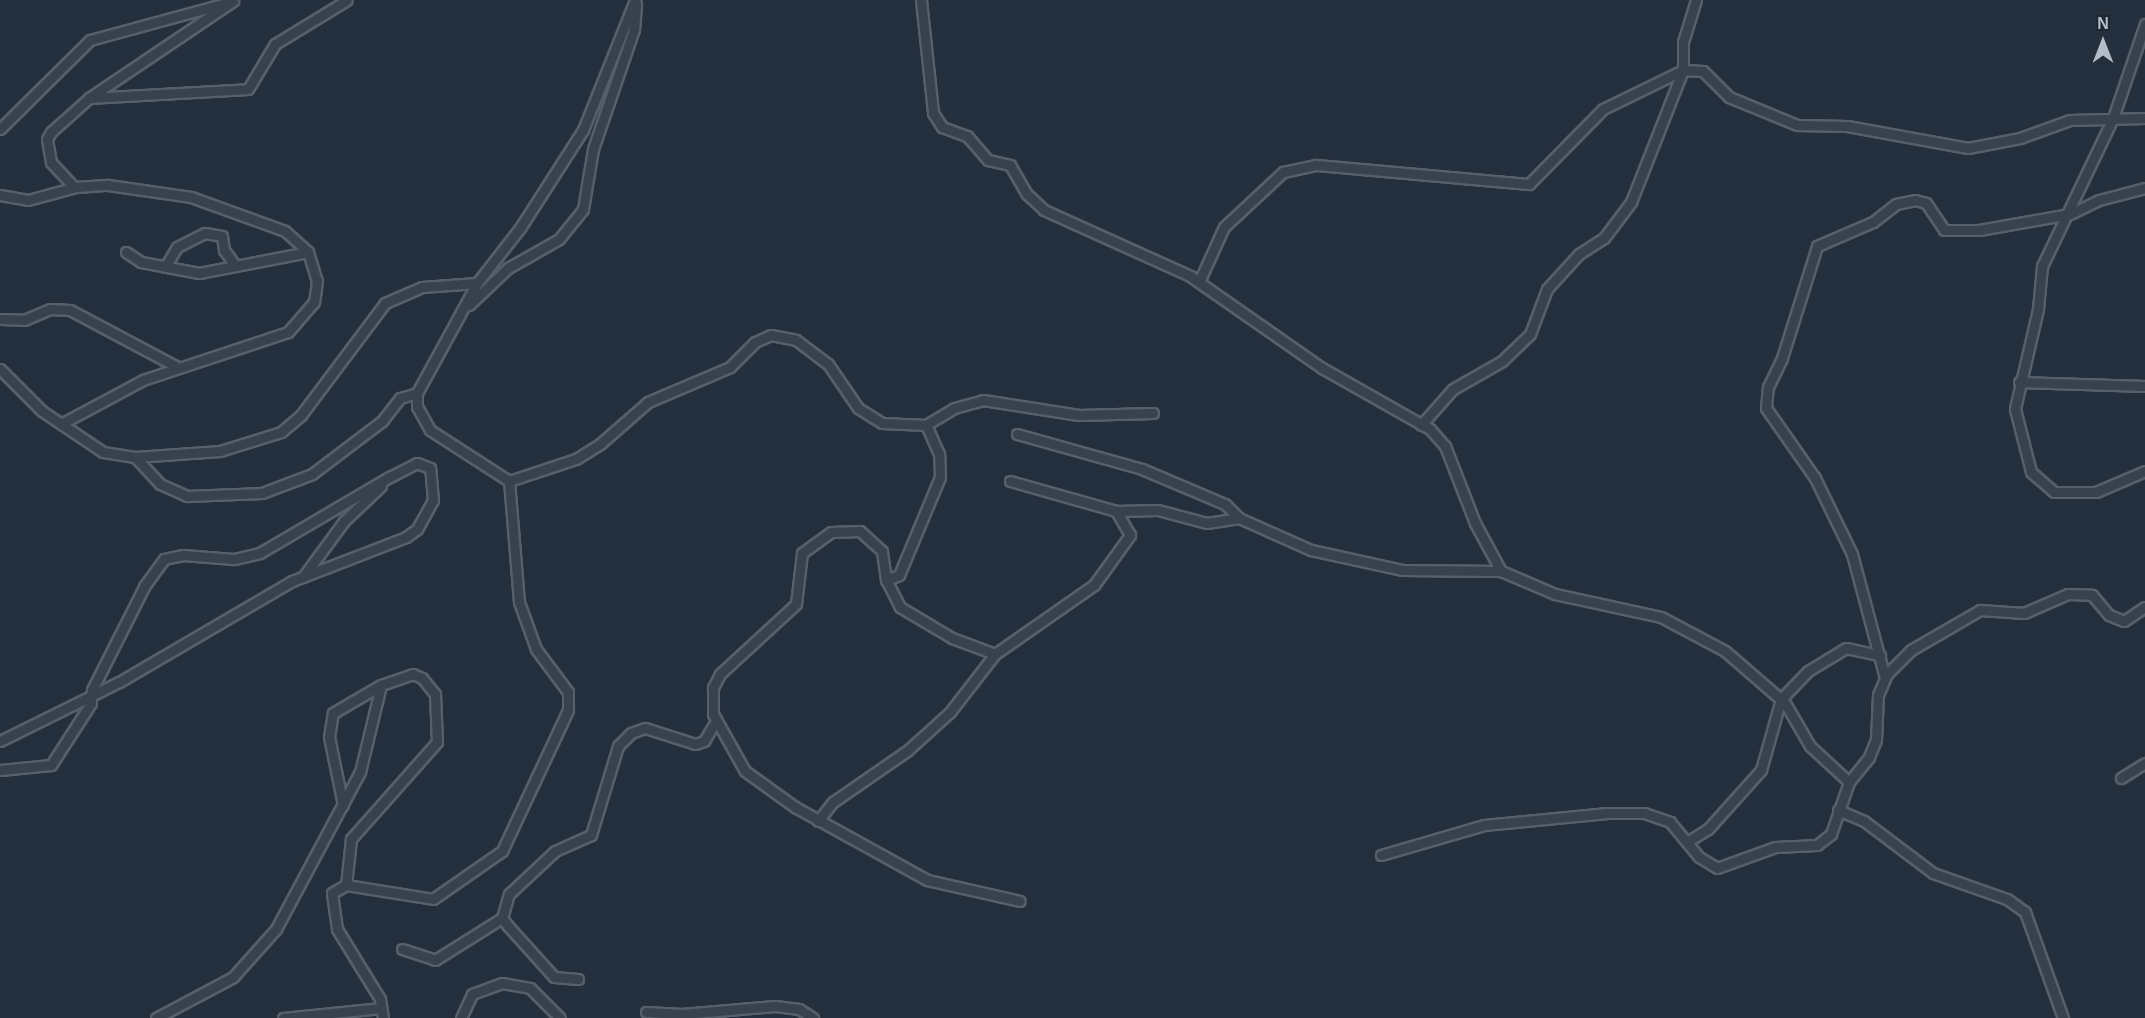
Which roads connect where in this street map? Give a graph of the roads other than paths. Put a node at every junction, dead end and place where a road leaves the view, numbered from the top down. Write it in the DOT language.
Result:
graph roads {
  1 [pos="235,0"];
  2 [pos="346,0"];
  3 [pos="636,0"];
  4 [pos="921,0"];
  5 [pos="1696,0"];
  6 [pos="2145,24"];
  7 [pos="1683,70"];
  8 [pos="88,98"];
  9 [pos="2113,118"];
  10 [pos="2145,118"];
  11 [pos="0,129"];
  12 [pos="74,188"];
  13 [pos="2145,188"];
  14 [pos="0,195"];
  15 [pos="2070,214"];
  16 [pos="126,252"];
  17 [pos="308,252"];
  18 [pos="234,264"];
  19 [pos="165,267"];
  20 [pos="1199,282"];
  21 [pos="477,283"];
  22 [pos="460,313"];
  23 [pos="0,319"];
  24 [pos="177,367"];
  25 [pos="0,369"];
  26 [pos="2019,382"];
  27 [pos="2145,386"];
  28 [pos="417,393"];
  29 [pos="1153,413"];
  30 [pos="61,424"];
  31 [pos="926,425"];
  32 [pos="1421,425"];
  33 [pos="1017,434"];
  34 [pos="135,457"];
  35 [pos="2145,471"];
  36 [pos="391,476"];
  37 [pos="509,481"];
  38 [pos="1010,481"];
  39 [pos="1116,511"];
  40 [pos="1239,518"];
  41 [pos="1501,572"];
  42 [pos="303,577"];
  43 [pos="886,580"];
  44 [pos="2145,607"];
  45 [pos="995,654"];
  46 [pos="1880,655"];
  47 [pos="1885,678"];
  48 [pos="381,686"];
  49 [pos="91,696"];
  50 [pos="1781,699"];
  51 [pos="715,723"];
  52 [pos="0,741"];
  53 [pos="2145,763"];
  54 [pos="0,770"];
  55 [pos="2121,778"];
  56 [pos="1850,782"];
  57 [pos="343,805"];
  58 [pos="1838,810"];
  59 [pos="818,821"];
  60 [pos="1687,842"];
  61 [pos="1381,855"];
  62 [pos="346,885"];
  63 [pos="1020,901"];
  64 [pos="502,918"];
  65 [pos="402,949"];
  66 [pos="578,980"];
  67 [pos="646,1012"];
  68 [pos="382,1013"];
  69 [pos="680,1016"];
  70 [pos="156,1018"];
  71 [pos="283,1018"];
  72 [pos="461,1018"];
  73 [pos="560,1018"];
  74 [pos="813,1018"];
  75 [pos="2063,1018"];
  1 -- 8 [label="street"];
  1 -- 11 [label="street"];
  2 -- 8 [label="street"];
  3 -- 21 [label="street"];
  3 -- 22 [label="street"];
  4 -- 20 [label="street"];
  5 -- 7 [label="street"];
  6 -- 9 [label="street"];
  7 -- 9 [label="street"];
  7 -- 20 [label="street"];
  7 -- 32 [label="street"];
  8 -- 12 [label="street"];
  9 -- 10 [label="street"];
  9 -- 15 [label="street"];
  12 -- 14 [label="street"];
  12 -- 17 [label="street"];
  13 -- 15 [label="street"];
  15 -- 26 [label="street"];
  15 -- 46 [label="street"];
  16 -- 19 [label="street"];
  17 -- 18 [label="street"];
  17 -- 24 [label="street"];
  18 -- 19 [label="street"];
  18 -- 19 [label="street"];
  20 -- 32 [label="street"];
  21 -- 22 [label="street"];
  21 -- 34 [label="street"];
  22 -- 28 [label="street"];
  23 -- 24 [label="street"];
  24 -- 30 [label="street"];
  25 -- 30 [label="street"];
  26 -- 27 [label="street"];
  26 -- 35 [label="street"];
  28 -- 34 [label="street"];
  28 -- 37 [label="street"];
  29 -- 31 [label="street"];
  30 -- 34 [label="street"];
  31 -- 37 [label="street"];
  31 -- 43 [label="street"];
  32 -- 41 [label="street"];
  33 -- 40 [label="street"];
  36 -- 42 [label="street"];
  36 -- 42 [label="street"];
  36 -- 49 [label="street"];
  37 -- 62 [label="street"];
  38 -- 39 [label="street"];
  39 -- 40 [label="street"];
  39 -- 45 [label="street"];
  40 -- 41 [label="street"];
  41 -- 50 [label="street"];
  42 -- 49 [label="street"];
  43 -- 45 [label="street"];
  43 -- 51 [label="street"];
  44 -- 47 [label="street"];
  45 -- 59 [label="street"];
  46 -- 47 [label="street"];
  46 -- 50 [label="street"];
  47 -- 56 [label="street"];
  48 -- 57 [label="street"];
  48 -- 57 [label="street"];
  48 -- 62 [label="street"];
  49 -- 52 [label="street"];
  49 -- 54 [label="street"];
  50 -- 56 [label="street"];
  50 -- 60 [label="street"];
  51 -- 59 [label="street"];
  51 -- 64 [label="street"];
  53 -- 55 [label="street"];
  56 -- 58 [label="street"];
  57 -- 70 [label="street"];
  58 -- 60 [label="street"];
  58 -- 75 [label="street"];
  59 -- 63 [label="street"];
  60 -- 61 [label="street"];
  62 -- 68 [label="street"];
  64 -- 65 [label="street"];
  64 -- 66 [label="street"];
  67 -- 69 [label="street"];
  68 -- 71 [label="street"];
  69 -- 74 [label="street"];
  72 -- 73 [label="street"];
}
